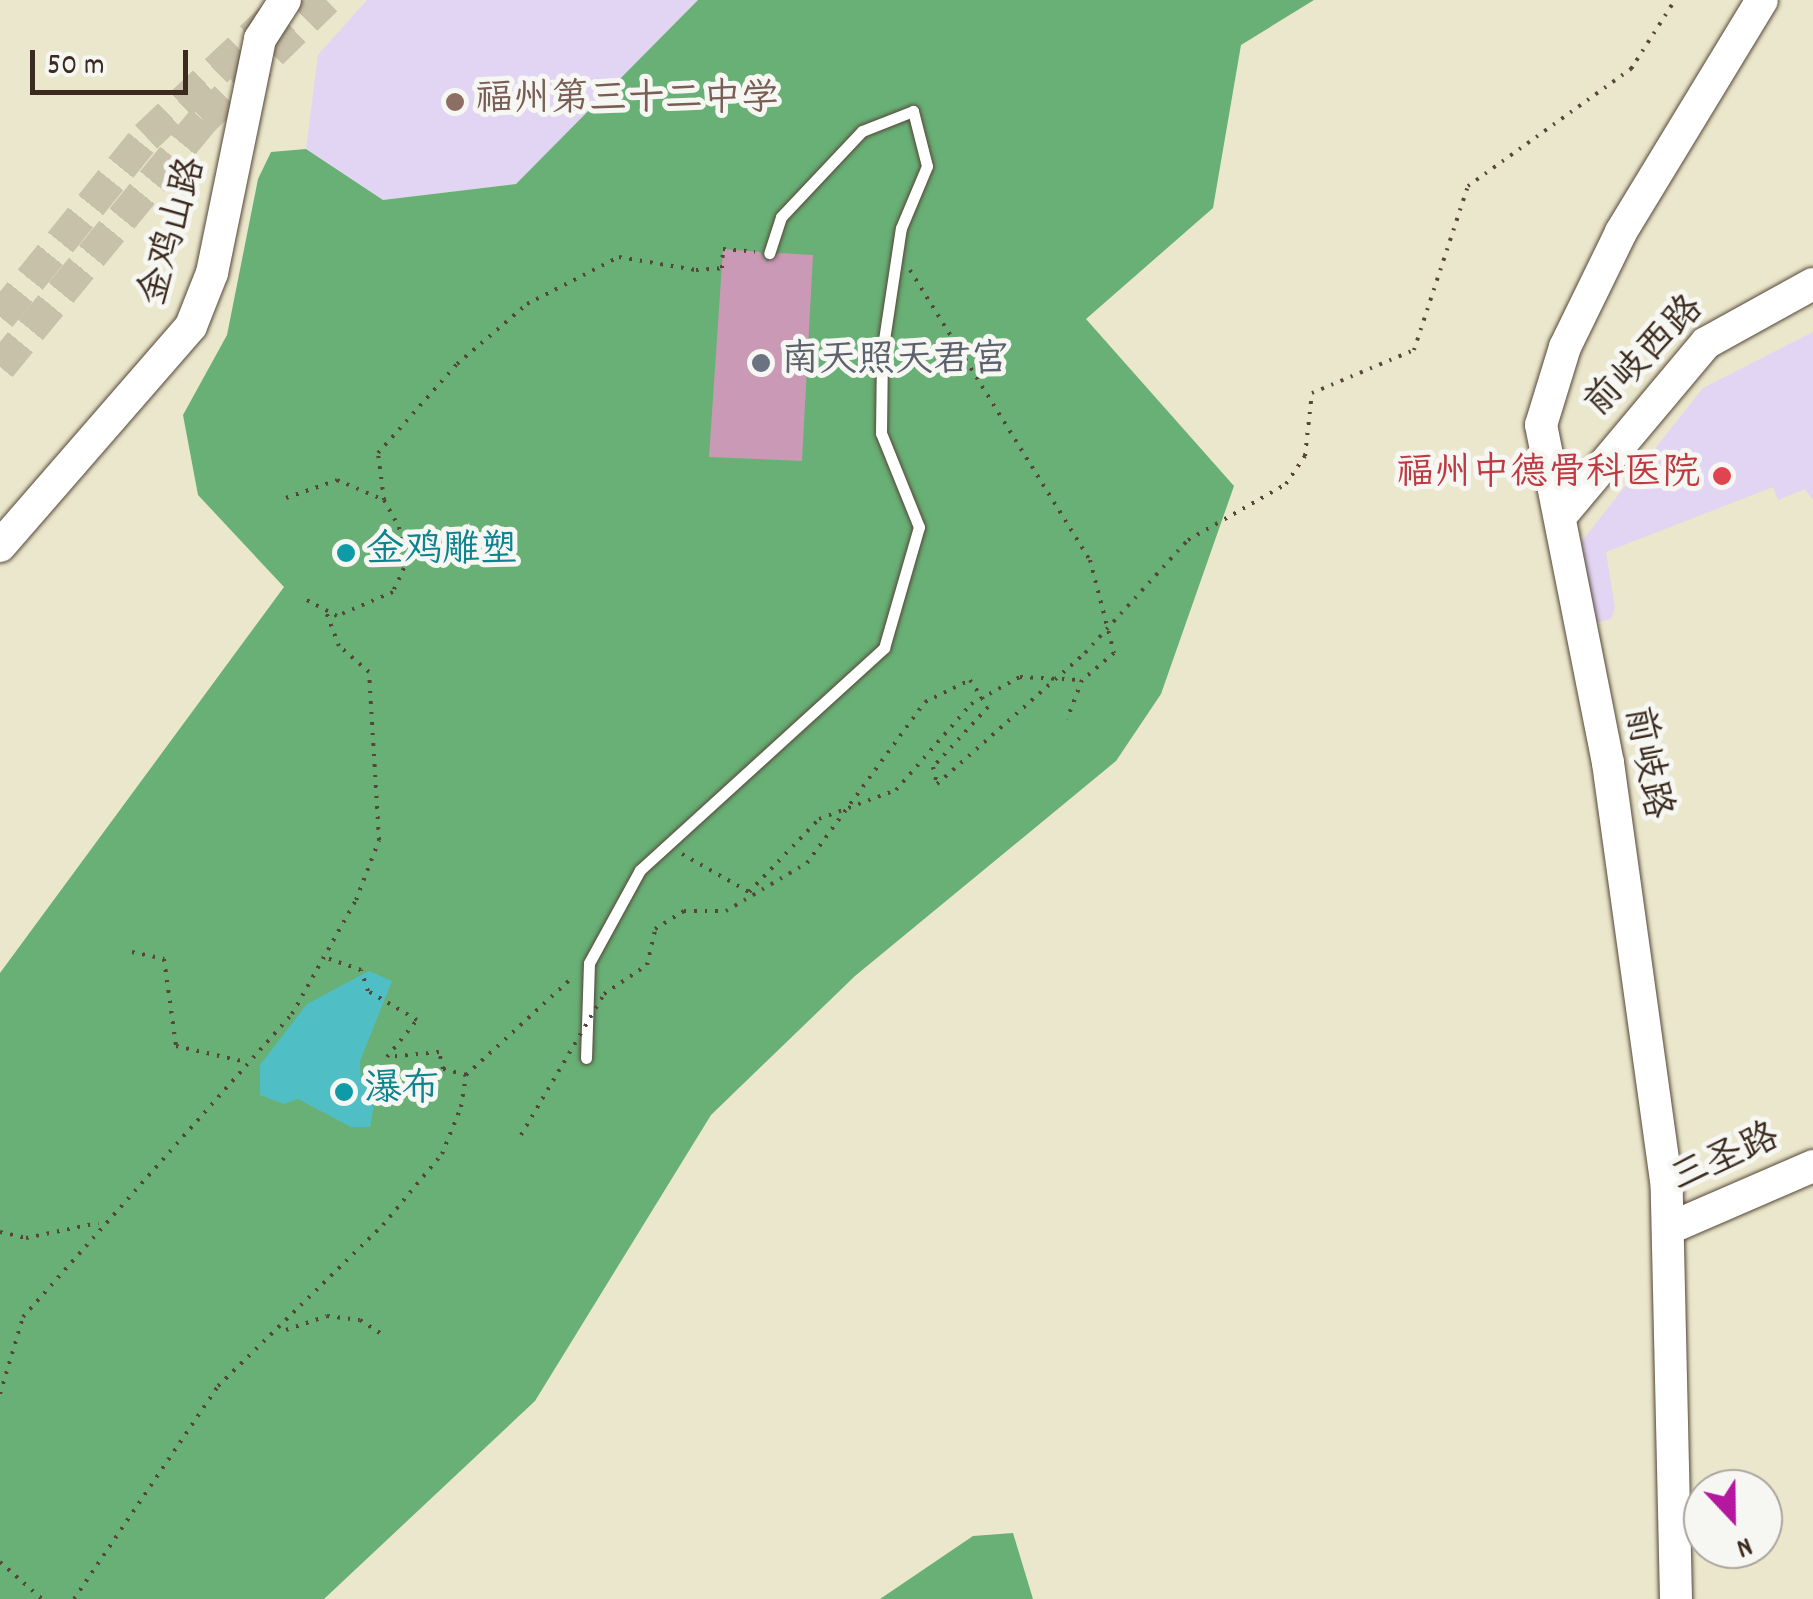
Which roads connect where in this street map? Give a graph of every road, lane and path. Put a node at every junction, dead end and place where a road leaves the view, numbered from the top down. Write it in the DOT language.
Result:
graph roads {
  1 [pos="286,0"];
  2 [pos="1674,0"];
  3 [pos="1762,0"];
  4 [pos="898,248"];
  5 [pos="770,252"];
  6 [pos="1813,284"];
  7 [pos="286,498"];
  8 [pos="384,500"];
  9 [pos="1560,517"];
  10 [pos="0,546"];
  11 [pos="304,598"];
  12 [pos="325,610"];
  13 [pos="1082,680"];
  14 [pos="1067,719"];
  15 [pos="666,847"];
  16 [pos="132,952"];
  17 [pos="322,956"];
  18 [pos="589,963"];
  19 [pos="586,1058"];
  20 [pos="246,1062"];
  21 [pos="466,1075"];
  22 [pos="521,1135"];
  23 [pos="1813,1166"];
  24 [pos="1813,1185"];
  25 [pos="98,1224"];
  26 [pos="0,1232"];
  27 [pos="1671,1237"];
  28 [pos="281,1332"];
  29 [pos="383,1335"];
  30 [pos="0,1394"];
  31 [pos="0,1562"];
  32 [pos="42,1599"];
  33 [pos="74,1599"];
  34 [pos="1676,1599"];
  1 -- 10 [label="street, 金鸡山路"];
  2 -- 22 [label="path, bridge"];
  3 -- 9 [label="street, 前岐路"];
  4 -- 5 [label="lane"];
  4 -- 13 [label="path"];
  4 -- 15 [label="lane"];
  5 -- 8 [label="path"];
  6 -- 9 [label="street, 前岐西路"];
  7 -- 8 [label="path"];
  8 -- 12 [label="path"];
  9 -- 27 [label="street, 前岐路"];
  11 -- 12 [label="path"];
  12 -- 17 [label="path"];
  13 -- 14 [label="path"];
  13 -- 15 [label="path"];
  15 -- 18 [label="lane"];
  16 -- 20 [label="path"];
  17 -- 20 [label="path"];
  17 -- 21 [label="path"];
  18 -- 19 [label="lane"];
  18 -- 21 [label="path"];
  20 -- 25 [label="path"];
  21 -- 28 [label="path"];
  23 -- 27 [label="street, 三圣路"];
  24 -- 27 [label="street, 三圣路"];
  25 -- 26 [label="path"];
  25 -- 30 [label="path"];
  27 -- 34 [label="street, 前岐路"];
  28 -- 29 [label="path"];
  28 -- 33 [label="path"];
  31 -- 32 [label="path"];
}
